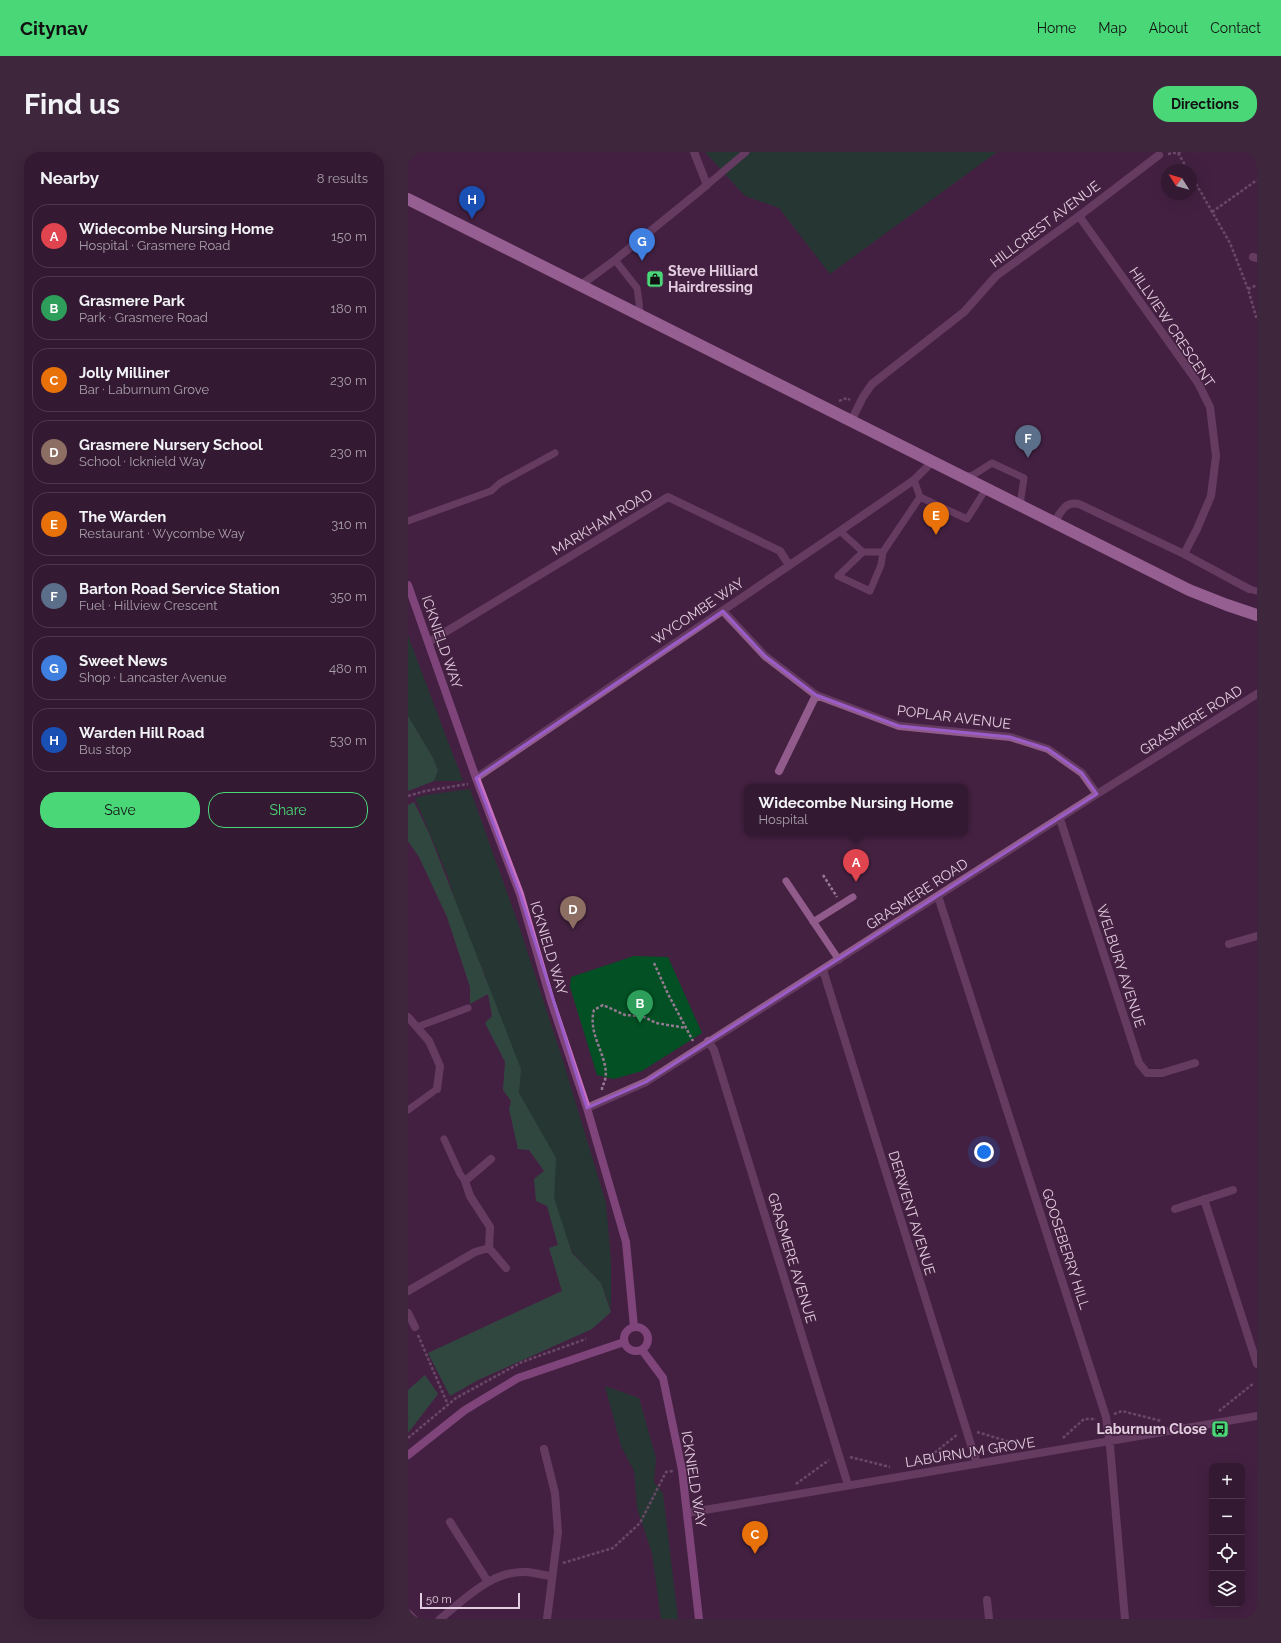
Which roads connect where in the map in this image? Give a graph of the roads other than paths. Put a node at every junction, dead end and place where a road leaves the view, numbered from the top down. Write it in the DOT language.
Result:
graph roads {
  1 [pos="694,152"];
  2 [pos="746,152"];
  3 [pos="1160,155"];
  4 [pos="707,185"];
  5 [pos="408,198"];
  6 [pos="1079,216"];
  7 [pos="615,260"];
  8 [pos="581,286"];
  9 [pos="640,315"];
  10 [pos="851,421"];
  11 [pos="555,453"];
  12 [pos="932,462"];
  13 [pos="964,477"];
  14 [pos="914,480"];
  15 [pos="986,489"];
  16 [pos="920,497"];
  17 [pos="1021,506"];
  18 [pos="408,521"];
  19 [pos="1054,523"];
  20 [pos="840,530"];
  21 [pos="863,552"];
  22 [pos="883,552"];
  23 [pos="1184,554"];
  24 [pos="789,565"];
  25 [pos="408,585"];
  26 [pos="1253,590"];
  27 [pos="723,611"];
  28 [pos="1257,616"];
  29 [pos="429,642"];
  30 [pos="1257,694"];
  31 [pos="816,696"];
  32 [pos="779,771"];
  33 [pos="476,778"];
  34 [pos="1096,794"];
  35 [pos="1060,819"];
  36 [pos="786,881"];
  37 [pos="938,896"];
  38 [pos="853,897"];
  39 [pos="813,922"];
  40 [pos="1257,936"];
  41 [pos="1229,944"];
  42 [pos="839,960"];
  43 [pos="823,970"];
  44 [pos="468,1008"];
  45 [pos="408,1016"];
  46 [pos="417,1027"];
  47 [pos="708,1041"];
  48 [pos="1195,1063"];
  49 [pos="437,1089"];
  50 [pos="587,1108"];
  51 [pos="408,1110"];
  52 [pos="444,1139"];
  53 [pos="491,1159"];
  54 [pos="466,1181"];
  55 [pos="1233,1190"];
  56 [pos="1204,1198"];
  57 [pos="1175,1209"];
  58 [pos="489,1248"];
  59 [pos="506,1268"];
  60 [pos="408,1291"];
  61 [pos="408,1313"];
  62 [pos="415,1327"];
  63 [pos="634,1327"];
  64 [pos="624,1342"];
  65 [pos="642,1350"];
  66 [pos="1257,1364"];
  67 [pos="1257,1416"];
  68 [pos="1109,1440"];
  69 [pos="544,1449"];
  70 [pos="408,1455"];
  71 [pos="977,1464"];
  72 [pos="848,1485"];
  73 [pos="688,1513"];
  74 [pos="450,1522"];
  75 [pos="552,1576"];
  76 [pos="488,1582"];
  77 [pos="987,1600"];
  78 [pos="408,1614"];
  79 [pos="414,1619"];
  80 [pos="440,1619"];
  81 [pos="547,1619"];
  82 [pos="699,1619"];
  83 [pos="989,1619"];
  84 [pos="1125,1619"];
  1 -- 4 [label="street"];
  2 -- 4 [label="lane"];
  3 -- 6 [label="street, HILLCREST AVENUE"];
  4 -- 7 [label="street"];
  5 -- 8 [label="highway"];
  6 -- 10 [label="street, HILLCREST AVENUE"];
  6 -- 23 [label="street, HILLVIEW CRESCENT"];
  7 -- 8 [label="street"];
  7 -- 9 [label="lane"];
  8 -- 9 [label="highway"];
  9 -- 10 [label="highway"];
  10 -- 12 [label="highway"];
  11 -- 18 [label="lane"];
  12 -- 13 [label="highway"];
  12 -- 14 [label="street, WYCOMBE WAY"];
  13 -- 15 [label="highway"];
  13 -- 17 [label="lane"];
  14 -- 16 [label="lane"];
  14 -- 20 [label="street, WYCOMBE WAY"];
  15 -- 16 [label="lane"];
  15 -- 17 [label="highway"];
  16 -- 22 [label="lane"];
  17 -- 19 [label="highway"];
  19 -- 23 [label="street"];
  19 -- 28 [label="highway"];
  20 -- 21 [label="lane"];
  20 -- 24 [label="street, WYCOMBE WAY"];
  21 -- 22 [label="lane"];
  21 -- 22 [label="lane"];
  23 -- 26 [label="street"];
  24 -- 27 [label="street, WYCOMBE WAY"];
  24 -- 29 [label="street, MARKHAM ROAD"];
  25 -- 29 [label="street, ICKNIELD WAY"];
  27 -- 31 [label="street, POPLAR AVENUE"];
  27 -- 33 [label="street, WYCOMBE WAY"];
  29 -- 33 [label="street, ICKNIELD WAY"];
  30 -- 34 [label="street, GRASMERE ROAD"];
  31 -- 32 [label="street"];
  31 -- 34 [label="street, POPLAR AVENUE"];
  33 -- 50 [label="street, ICKNIELD WAY"];
  34 -- 35 [label="street, GRASMERE ROAD"];
  35 -- 37 [label="street, GRASMERE ROAD"];
  35 -- 48 [label="street, WELBURY AVENUE"];
  36 -- 39 [label="lane"];
  37 -- 42 [label="street, GRASMERE ROAD"];
  37 -- 68 [label="street, GOOSEBERRY HILL"];
  38 -- 39 [label="lane"];
  39 -- 42 [label="lane"];
  40 -- 41 [label="street"];
  42 -- 43 [label="street, GRASMERE ROAD"];
  43 -- 47 [label="street, GRASMERE ROAD"];
  43 -- 71 [label="street, DERWENT AVENUE"];
  44 -- 46 [label="lane"];
  45 -- 46 [label="street"];
  46 -- 49 [label="street"];
  47 -- 50 [label="street, GRASMERE ROAD"];
  47 -- 72 [label="street, GRASMERE AVENUE"];
  49 -- 51 [label="lane"];
  50 -- 63 [label="street, ICKNIELD WAY"];
  52 -- 54 [label="lane"];
  53 -- 54 [label="street"];
  54 -- 58 [label="street"];
  55 -- 56 [label="street"];
  56 -- 57 [label="street"];
  56 -- 66 [label="street"];
  58 -- 59 [label="street"];
  58 -- 60 [label="street"];
  61 -- 62 [label="street"];
  63 -- 64 [label="street"];
  63 -- 65 [label="street"];
  64 -- 65 [label="street"];
  64 -- 70 [label="street"];
  65 -- 73 [label="street, ICKNIELD WAY"];
  67 -- 68 [label="street, LABURNUM GROVE"];
  68 -- 71 [label="street, LABURNUM GROVE"];
  68 -- 84 [label="street, GOOSEBERRY HILL"];
  69 -- 75 [label="street"];
  71 -- 72 [label="street, LABURNUM GROVE"];
  72 -- 73 [label="street, LABURNUM GROVE"];
  73 -- 82 [label="street, ICKNIELD WAY"];
  74 -- 76 [label="street"];
  75 -- 76 [label="street"];
  75 -- 81 [label="street"];
  76 -- 80 [label="street"];
  77 -- 83 [label="street"];
  78 -- 79 [label="street"];
}
